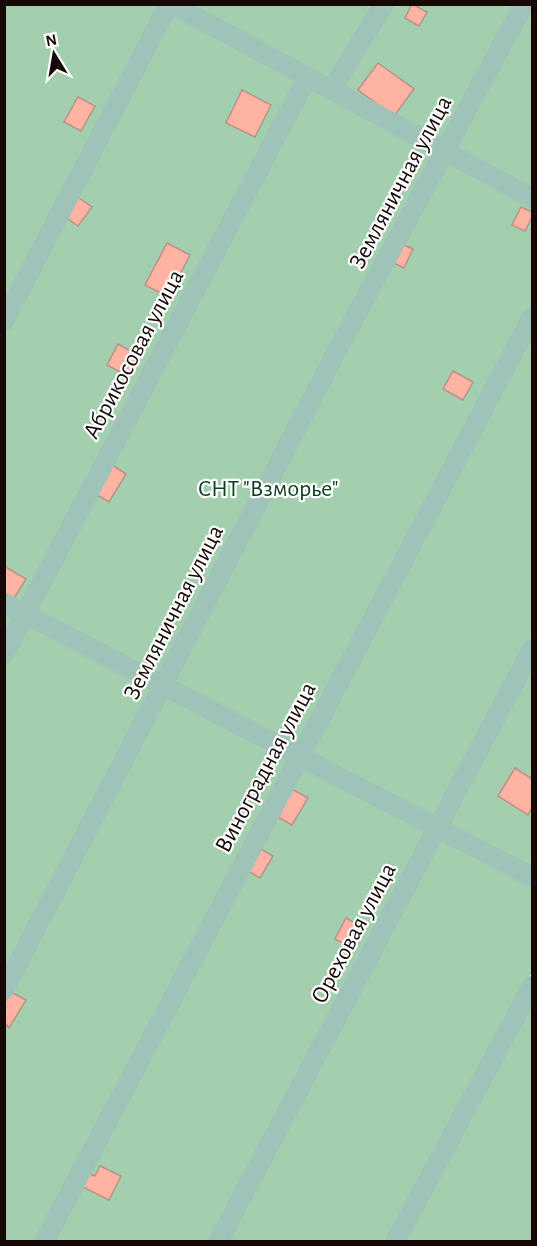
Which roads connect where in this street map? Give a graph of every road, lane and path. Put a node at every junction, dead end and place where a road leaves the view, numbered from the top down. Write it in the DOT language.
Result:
graph roads {
  1 [pos="170,4"];
  2 [pos="384,4"];
  3 [pos="524,4"];
  4 [pos="307,78"];
  5 [pos="331,90"];
  6 [pos="444,152"];
  7 [pos="532,198"];
  8 [pos="532,317"];
  9 [pos="4,321"];
  10 [pos="4,603"];
  11 [pos="26,614"];
  12 [pos="532,649"];
  13 [pos="4,654"];
  14 [pos="164,684"];
  15 [pos="299,757"];
  16 [pos="438,827"];
  17 [pos="532,877"];
  18 [pos="532,986"];
  19 [pos="4,990"];
  20 [pos="44,1242"];
  21 [pos="218,1242"];
  22 [pos="395,1242"];
  1 -- 4 [label="street"];
  1 -- 9 [label="street"];
  2 -- 5 [label="street"];
  3 -- 6 [label="street, Земляничная улица"];
  4 -- 5 [label="street"];
  4 -- 11 [label="street, Абрикосовая улица"];
  5 -- 6 [label="street"];
  6 -- 7 [label="street"];
  6 -- 14 [label="street, Земляничная улица"];
  8 -- 15 [label="street, Виноградная улица"];
  10 -- 11 [label="street"];
  11 -- 13 [label="street, Абрикосовая улица"];
  11 -- 14 [label="street"];
  12 -- 16 [label="street, Ореховая улица"];
  14 -- 15 [label="street"];
  14 -- 19 [label="street, Земляничная улица"];
  15 -- 16 [label="street"];
  15 -- 20 [label="street, Виноградная улица"];
  16 -- 17 [label="street"];
  16 -- 21 [label="street, Ореховая улица"];
  18 -- 22 [label="street"];
}
